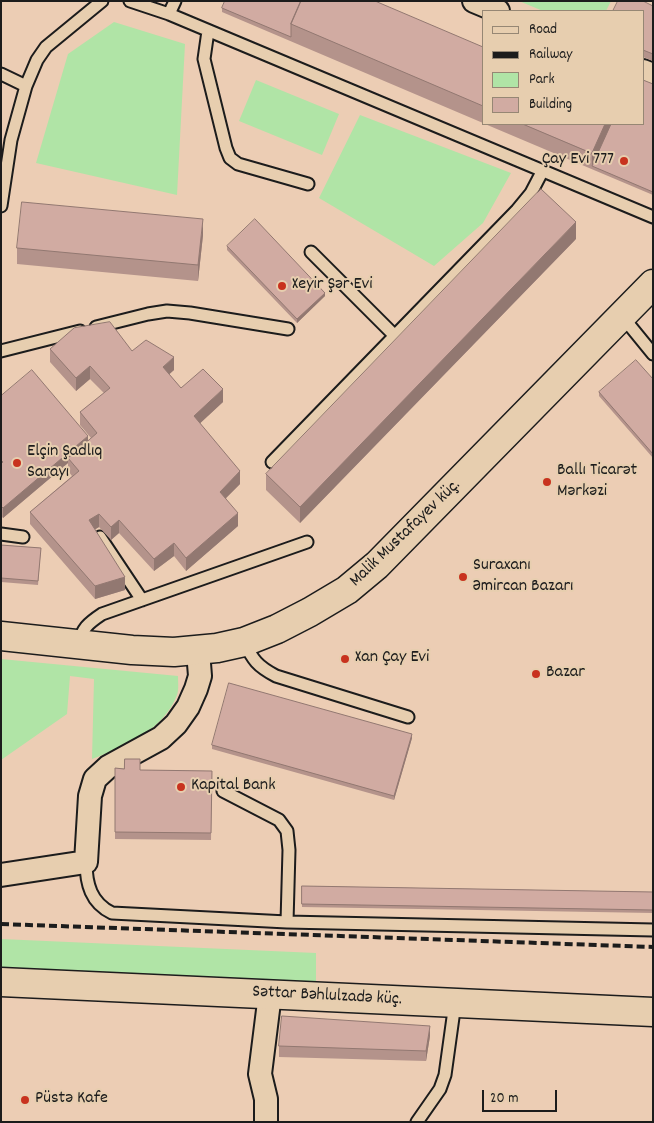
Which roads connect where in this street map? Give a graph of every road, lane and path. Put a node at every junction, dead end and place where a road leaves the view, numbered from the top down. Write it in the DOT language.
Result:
graph roads {
  1 [pos="102,1"];
  2 [pos="130,1"];
  3 [pos="175,1"];
  4 [pos="474,1"];
  5 [pos="496,10"];
  6 [pos="169,14"];
  7 [pos="208,31"];
  8 [pos="1,74"];
  9 [pos="26,86"];
  10 [pos="6,140"];
  11 [pos="543,170"];
  12 [pos="308,184"];
  13 [pos="1,206"];
  14 [pos="653,217"];
  15 [pos="311,252"];
  16 [pos="653,284"];
  17 [pos="622,316"];
  18 [pos="288,329"];
  19 [pos="395,336"];
  20 [pos="1,352"];
  21 [pos="653,354"];
  22 [pos="272,462"];
  23 [pos="1,534"];
  24 [pos="23,537"];
  25 [pos="100,537"];
  26 [pos="307,542"];
  27 [pos="142,600"];
  28 [pos="1,636"];
  29 [pos="244,642"];
  30 [pos="78,644"];
  31 [pos="198,651"];
  32 [pos="408,717"];
  33 [pos="223,791"];
  34 [pos="86,862"];
  35 [pos="1,876"];
  36 [pos="287,922"];
  37 [pos="653,930"];
  38 [pos="1,982"];
  39 [pos="270,994"];
  40 [pos="455,1003"];
  41 [pos="653,1012"];
  42 [pos="266,1122"];
  43 [pos="417,1122"];
  1 -- 9 [label="lane"];
  2 -- 6 [label="lane"];
  3 -- 6 [label="lane"];
  4 -- 5 [label="street"];
  6 -- 7 [label="lane"];
  7 -- 11 [label="lane"];
  7 -- 12 [label="lane"];
  8 -- 9 [label="lane"];
  9 -- 10 [label="lane"];
  10 -- 13 [label="lane"];
  11 -- 14 [label="lane"];
  11 -- 19 [label="lane"];
  15 -- 19 [label="lane"];
  16 -- 17 [label="street, Malik Mustafayev küç."];
  17 -- 21 [label="lane"];
  17 -- 29 [label="street, Malik Mustafayev küç."];
  18 -- 20 [label="lane"];
  19 -- 22 [label="lane"];
  23 -- 24 [label="lane"];
  25 -- 27 [label="lane"];
  26 -- 27 [label="lane"];
  27 -- 30 [label="lane"];
  28 -- 30 [label="street, Malik Mustafayev küç."];
  29 -- 31 [label="street, Malik Mustafayev küç."];
  29 -- 32 [label="lane"];
  30 -- 31 [label="street, Malik Mustafayev küç."];
  31 -- 34 [label="street"];
  33 -- 36 [label="lane"];
  34 -- 35 [label="street"];
  34 -- 36 [label="lane"];
  36 -- 37 [label="lane"];
  38 -- 39 [label="street, Səttar Bəhlulzadə küç."];
  39 -- 40 [label="street, Səttar Bəhlulzadə küç."];
  39 -- 42 [label="street"];
  40 -- 41 [label="street, Səttar Bəhlulzadə küç."];
  40 -- 43 [label="lane"];
}
